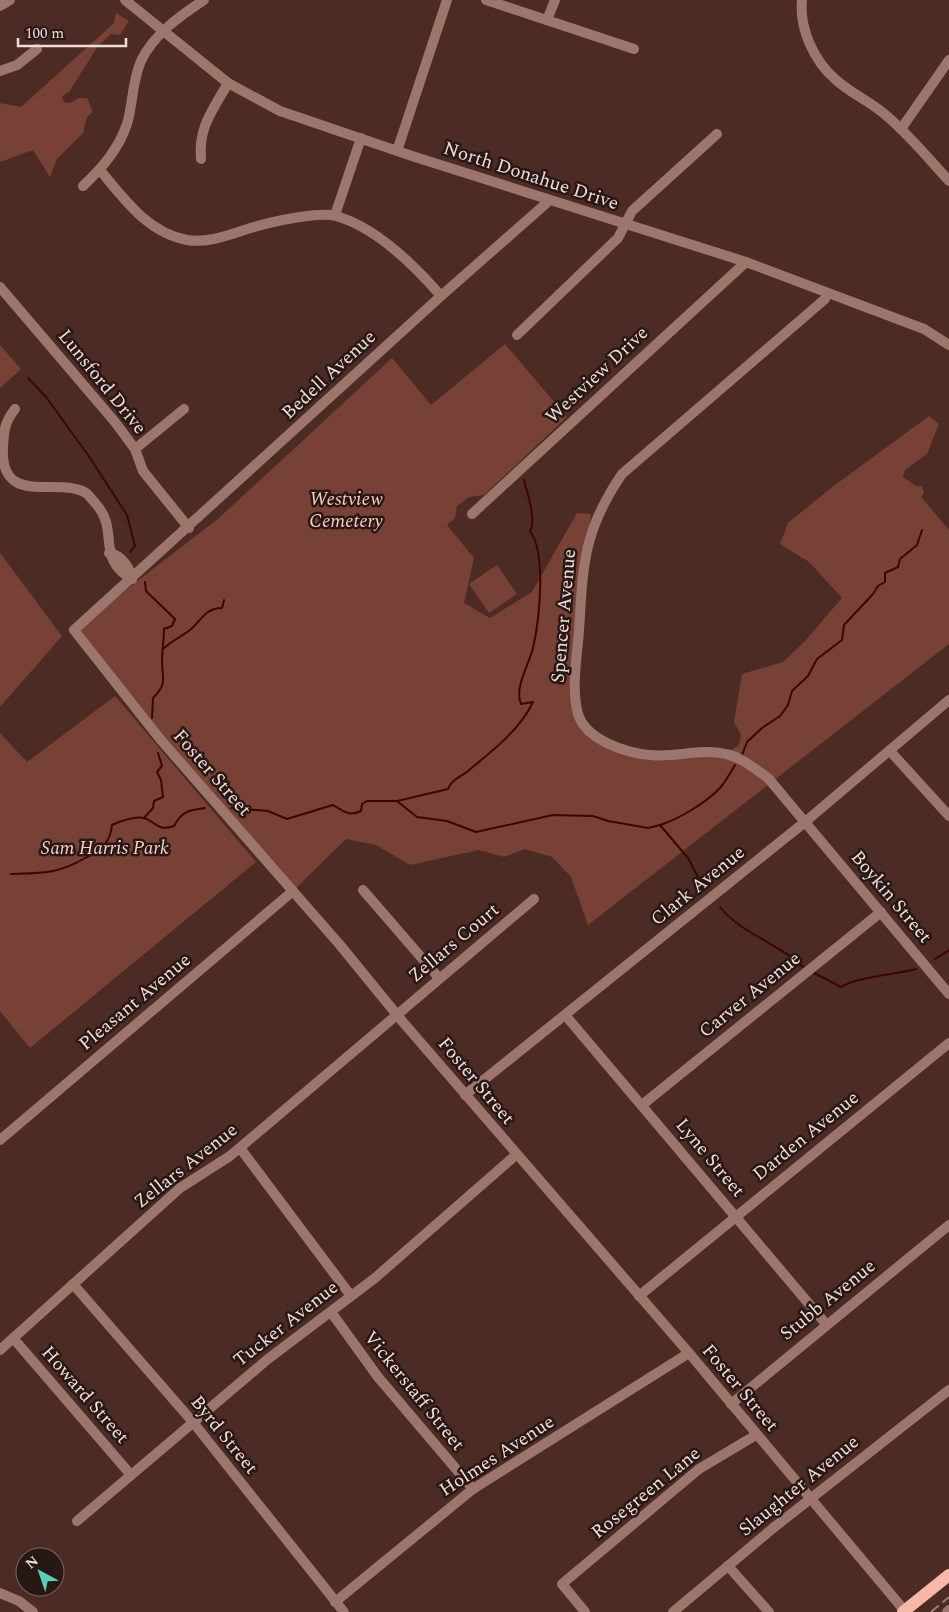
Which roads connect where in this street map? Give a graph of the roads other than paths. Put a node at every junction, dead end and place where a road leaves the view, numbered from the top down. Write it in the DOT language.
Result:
graph roads {
  1 [pos="10,0"];
  2 [pos="125,0"];
  3 [pos="204,0"];
  4 [pos="447,0"];
  5 [pos="486,0"];
  6 [pos="554,0"];
  7 [pos="802,0"];
  8 [pos="0,6"];
  9 [pos="548,20"];
  10 [pos="163,33"];
  11 [pos="36,49"];
  12 [pos="634,49"];
  13 [pos="949,60"];
  14 [pos="0,71"];
  15 [pos="228,83"];
  16 [pos="902,128"];
  17 [pos="717,134"];
  18 [pos="361,138"];
  19 [pos="398,151"];
  20 [pos="201,159"];
  21 [pos="100,170"];
  22 [pos="949,181"];
  23 [pos="82,186"];
  24 [pos="550,200"];
  25 [pos="335,215"];
  26 [pos="626,225"];
  27 [pos="746,262"];
  28 [pos="0,287"];
  29 [pos="828,293"];
  30 [pos="441,296"];
  31 [pos="517,335"];
  32 [pos="949,345"];
  33 [pos="184,409"];
  34 [pos="15,410"];
  35 [pos="135,449"];
  36 [pos="472,514"];
  37 [pos="188,528"];
  38 [pos="132,578"];
  39 [pos="949,700"];
  40 [pos="890,751"];
  41 [pos="949,816"];
  42 [pos="805,822"];
  43 [pos="363,890"];
  44 [pos="293,891"];
  45 [pos="534,899"];
  46 [pos="880,912"];
  47 [pos="440,978"];
  48 [pos="949,994"];
  49 [pos="397,1014"];
  50 [pos="566,1016"];
  51 [pos="949,1042"];
  52 [pos="465,1095"];
  53 [pos="642,1105"];
  54 [pos="0,1140"];
  55 [pos="240,1148"];
  56 [pos="516,1155"];
  57 [pos="735,1216"];
  58 [pos="949,1225"];
  59 [pos="73,1284"];
  60 [pos="351,1296"];
  61 [pos="639,1296"];
  62 [pos="331,1312"];
  63 [pos="826,1324"];
  64 [pos="13,1338"];
  65 [pos="0,1350"];
  66 [pos="689,1354"];
  67 [pos="949,1390"];
  68 [pos="731,1404"];
  69 [pos="192,1422"];
  70 [pos="756,1435"];
  71 [pos="131,1475"];
  72 [pos="473,1489"];
  73 [pos="810,1500"];
  74 [pos="77,1521"];
  75 [pos="728,1566"];
  76 [pos="949,1575"];
  77 [pos="0,1593"];
  78 [pos="335,1602"];
  79 [pos="903,1611"];
  80 [pos="33,1612"];
  81 [pos="344,1612"];
  82 [pos="585,1612"];
  83 [pos="673,1612"];
  84 [pos="768,1612"];
  1 -- 8 [label="street"];
  2 -- 10 [label="street, North Donahue Drive"];
  3 -- 10 [label="street"];
  4 -- 19 [label="street"];
  5 -- 9 [label="street"];
  6 -- 9 [label="street"];
  7 -- 16 [label="street"];
  9 -- 12 [label="street"];
  10 -- 15 [label="street, North Donahue Drive"];
  10 -- 21 [label="street"];
  11 -- 14 [label="street"];
  13 -- 16 [label="street"];
  15 -- 18 [label="street, North Donahue Drive"];
  15 -- 20 [label="street"];
  16 -- 22 [label="street"];
  17 -- 26 [label="street"];
  18 -- 19 [label="street, North Donahue Drive"];
  18 -- 25 [label="street"];
  19 -- 24 [label="street, North Donahue Drive"];
  21 -- 23 [label="street"];
  21 -- 25 [label="street"];
  24 -- 26 [label="street, North Donahue Drive"];
  24 -- 30 [label="street, Bedell Avenue"];
  25 -- 30 [label="street"];
  26 -- 27 [label="street, North Donahue Drive"];
  26 -- 31 [label="street"];
  27 -- 29 [label="street, North Donahue Drive"];
  27 -- 36 [label="street, Westview Drive"];
  28 -- 35 [label="street, Lunsford Drive"];
  29 -- 32 [label="street, North Donahue Drive"];
  29 -- 42 [label="street, Spencer Avenue"];
  30 -- 37 [label="street, Bedell Avenue"];
  33 -- 35 [label="street"];
  34 -- 38 [label="street"];
  35 -- 37 [label="street, Lunsford Drive"];
  37 -- 38 [label="street, Bedell Avenue"];
  38 -- 44 [label="street, Foster Street"];
  39 -- 40 [label="street, Clark Avenue"];
  40 -- 41 [label="street"];
  40 -- 42 [label="street, Clark Avenue"];
  42 -- 46 [label="street, Boykin Street"];
  42 -- 50 [label="street, Clark Avenue"];
  43 -- 47 [label="street"];
  44 -- 49 [label="street, Foster Street"];
  44 -- 54 [label="street, Pleasant Avenue"];
  45 -- 47 [label="street, Zellars Court"];
  46 -- 48 [label="street, Boykin Street"];
  46 -- 53 [label="street, Carver Avenue"];
  47 -- 49 [label="street, Zellars Court"];
  49 -- 52 [label="street, Foster Street"];
  49 -- 55 [label="street, Zellars Avenue"];
  50 -- 52 [label="street, Clark Avenue"];
  50 -- 53 [label="street, Lyne Street"];
  51 -- 57 [label="street, Darden Avenue"];
  52 -- 56 [label="street, Foster Street"];
  53 -- 57 [label="street, Lyne Street"];
  55 -- 59 [label="street, Zellars Avenue"];
  55 -- 60 [label="street"];
  56 -- 60 [label="street, Tucker Avenue"];
  56 -- 61 [label="street, Foster Street"];
  57 -- 61 [label="street, Darden Avenue"];
  57 -- 63 [label="street, Lyne Street"];
  58 -- 63 [label="street, Stubb Avenue"];
  59 -- 64 [label="street, Zellars Avenue"];
  59 -- 69 [label="street, Byrd Street"];
  60 -- 62 [label="street, Tucker Avenue"];
  61 -- 66 [label="street, Foster Street"];
  62 -- 69 [label="street, Tucker Avenue"];
  62 -- 72 [label="street, Vickerstaff Street"];
  63 -- 68 [label="street, Stubb Avenue"];
  64 -- 65 [label="street, Zellars Avenue"];
  64 -- 71 [label="street, Howard Street"];
  66 -- 68 [label="street, Foster Street"];
  66 -- 72 [label="street, Holmes Avenue"];
  67 -- 73 [label="street, Slaughter Avenue"];
  68 -- 70 [label="street, Foster Street"];
  69 -- 71 [label="street, Tucker Avenue"];
  69 -- 78 [label="street, Byrd Street"];
  70 -- 73 [label="street, Foster Street"];
  70 -- 82 [label="street, Rosegreen Lane"];
  71 -- 74 [label="street, Tucker Avenue"];
  72 -- 78 [label="street, Holmes Avenue"];
  73 -- 75 [label="street, Slaughter Avenue"];
  73 -- 79 [label="street, Foster Street"];
  75 -- 83 [label="street, Slaughter Avenue"];
  75 -- 84 [label="street"];
  76 -- 79 [label="main road"];
  77 -- 80 [label="street"];
  78 -- 81 [label="street, Byrd Street"];
}
